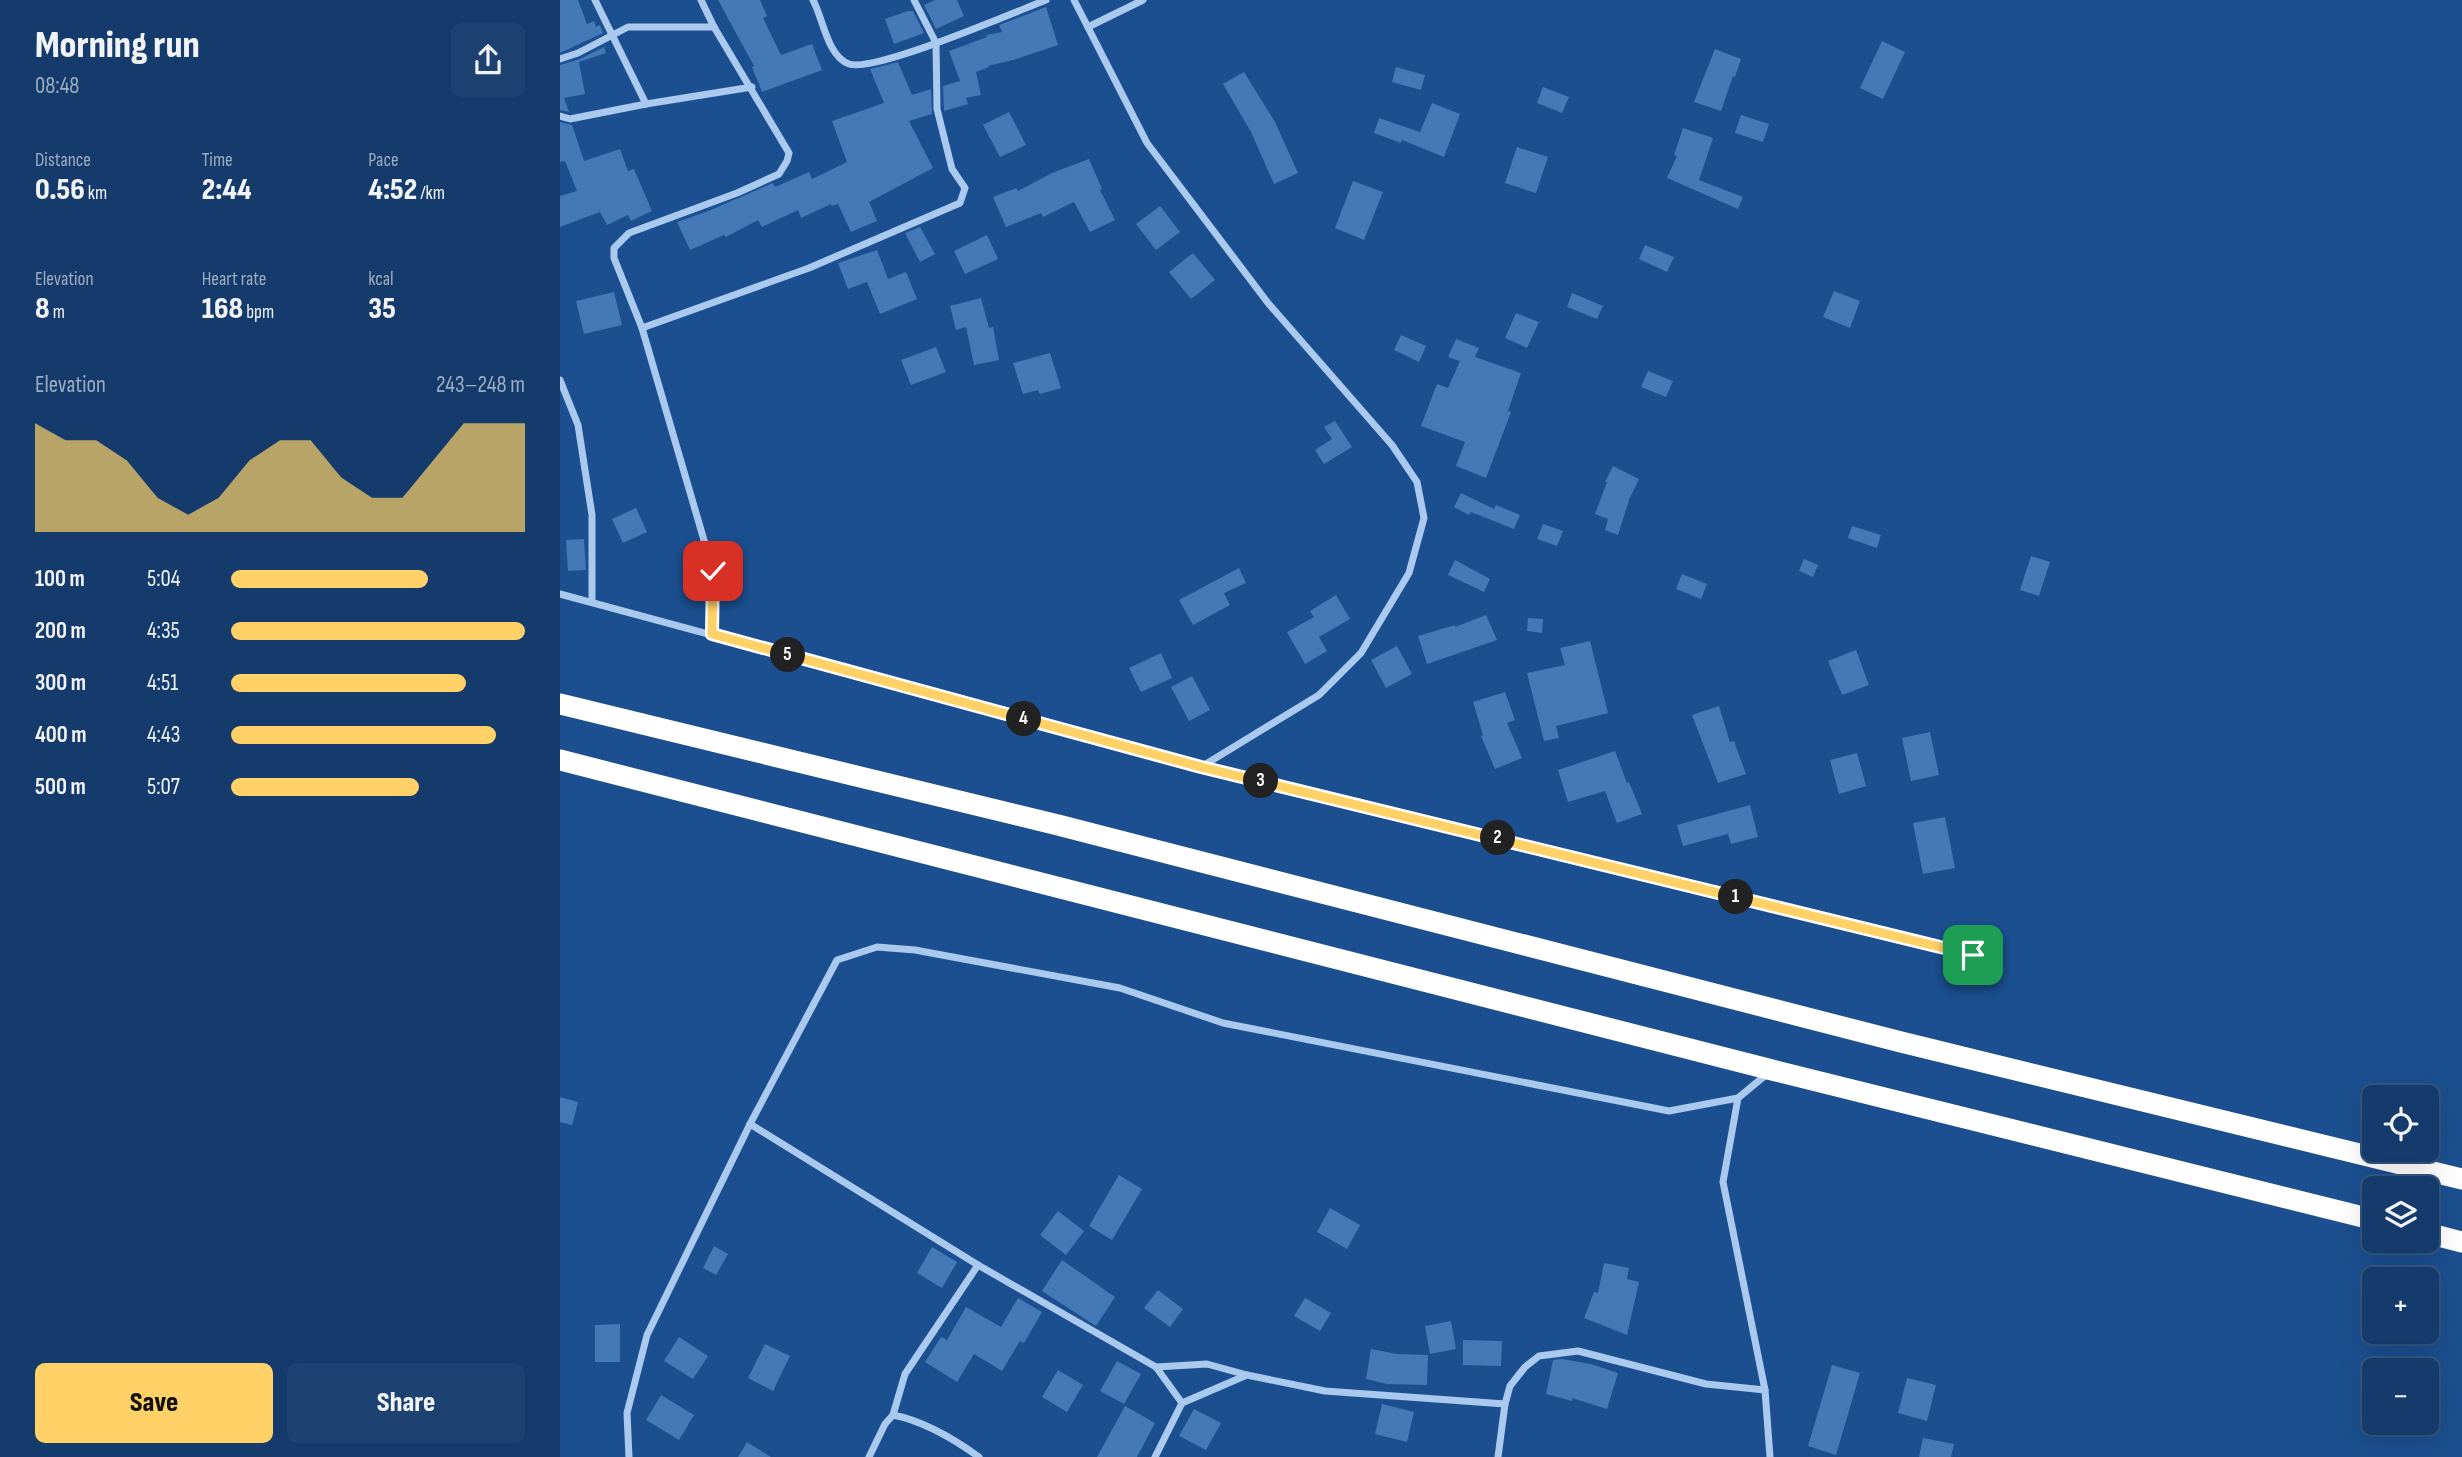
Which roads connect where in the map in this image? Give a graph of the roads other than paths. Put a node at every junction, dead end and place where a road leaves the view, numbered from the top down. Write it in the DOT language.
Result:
graph roads {
  1 [pos="595,0"];
  2 [pos="701,0"];
  3 [pos="813,0"];
  4 [pos="914,0"];
  5 [pos="1046,0"];
  6 [pos="1074,0"];
  7 [pos="1143,0"];
  8 [pos="714,27"];
  9 [pos="1088,27"];
  10 [pos="612,35"];
  11 [pos="936,43"];
  12 [pos="560,59"];
  13 [pos="752,88"];
  14 [pos="646,104"];
  15 [pos="560,116"];
  16 [pos="642,328"];
  17 [pos="560,380"];
  18 [pos="560,594"];
  19 [pos="592,603"];
  20 [pos="712,634"];
  21 [pos="560,704"];
  22 [pos="560,760"];
  23 [pos="1201,767"];
  24 [pos="1973,955"];
  25 [pos="1772,1070"];
  26 [pos="1738,1098"];
  27 [pos="750,1124"];
  28 [pos="2462,1179"];
  29 [pos="2362,1217"];
  30 [pos="2439,1236"];
  31 [pos="2462,1242"];
  32 [pos="978,1265"];
  33 [pos="1156,1367"];
  34 [pos="1247,1375"];
  35 [pos="1765,1390"];
  36 [pos="1182,1403"];
  37 [pos="1505,1404"];
  38 [pos="893,1415"];
  39 [pos="629,1457"];
  40 [pos="869,1457"];
  41 [pos="979,1457"];
  42 [pos="1155,1457"];
  43 [pos="1498,1457"];
  44 [pos="1770,1457"];
  1 -- 10 [label="street"];
  2 -- 8 [label="street"];
  3 -- 11 [label="street"];
  4 -- 11 [label="street"];
  5 -- 11 [label="street"];
  6 -- 9 [label="street"];
  7 -- 9 [label="street"];
  8 -- 10 [label="street"];
  8 -- 13 [label="street"];
  9 -- 23 [label="street"];
  10 -- 12 [label="street"];
  10 -- 14 [label="street"];
  11 -- 16 [label="street"];
  13 -- 14 [label="street"];
  13 -- 16 [label="street"];
  14 -- 15 [label="street"];
  16 -- 20 [label="street"];
  17 -- 19 [label="street"];
  18 -- 19 [label="street"];
  19 -- 20 [label="street"];
  20 -- 23 [label="street"];
  21 -- 28 [label="highway"];
  22 -- 25 [label="highway"];
  23 -- 24 [label="street"];
  25 -- 26 [label="street"];
  25 -- 29 [label="highway"];
  26 -- 27 [label="street"];
  26 -- 35 [label="street"];
  27 -- 32 [label="street"];
  27 -- 39 [label="street"];
  30 -- 31 [label="highway"];
  32 -- 33 [label="street"];
  32 -- 38 [label="street"];
  33 -- 34 [label="street"];
  33 -- 36 [label="street"];
  34 -- 36 [label="street"];
  34 -- 37 [label="street"];
  35 -- 37 [label="street"];
  35 -- 44 [label="street"];
  36 -- 42 [label="street"];
  37 -- 43 [label="street"];
  38 -- 40 [label="street"];
  38 -- 41 [label="street"];
}
